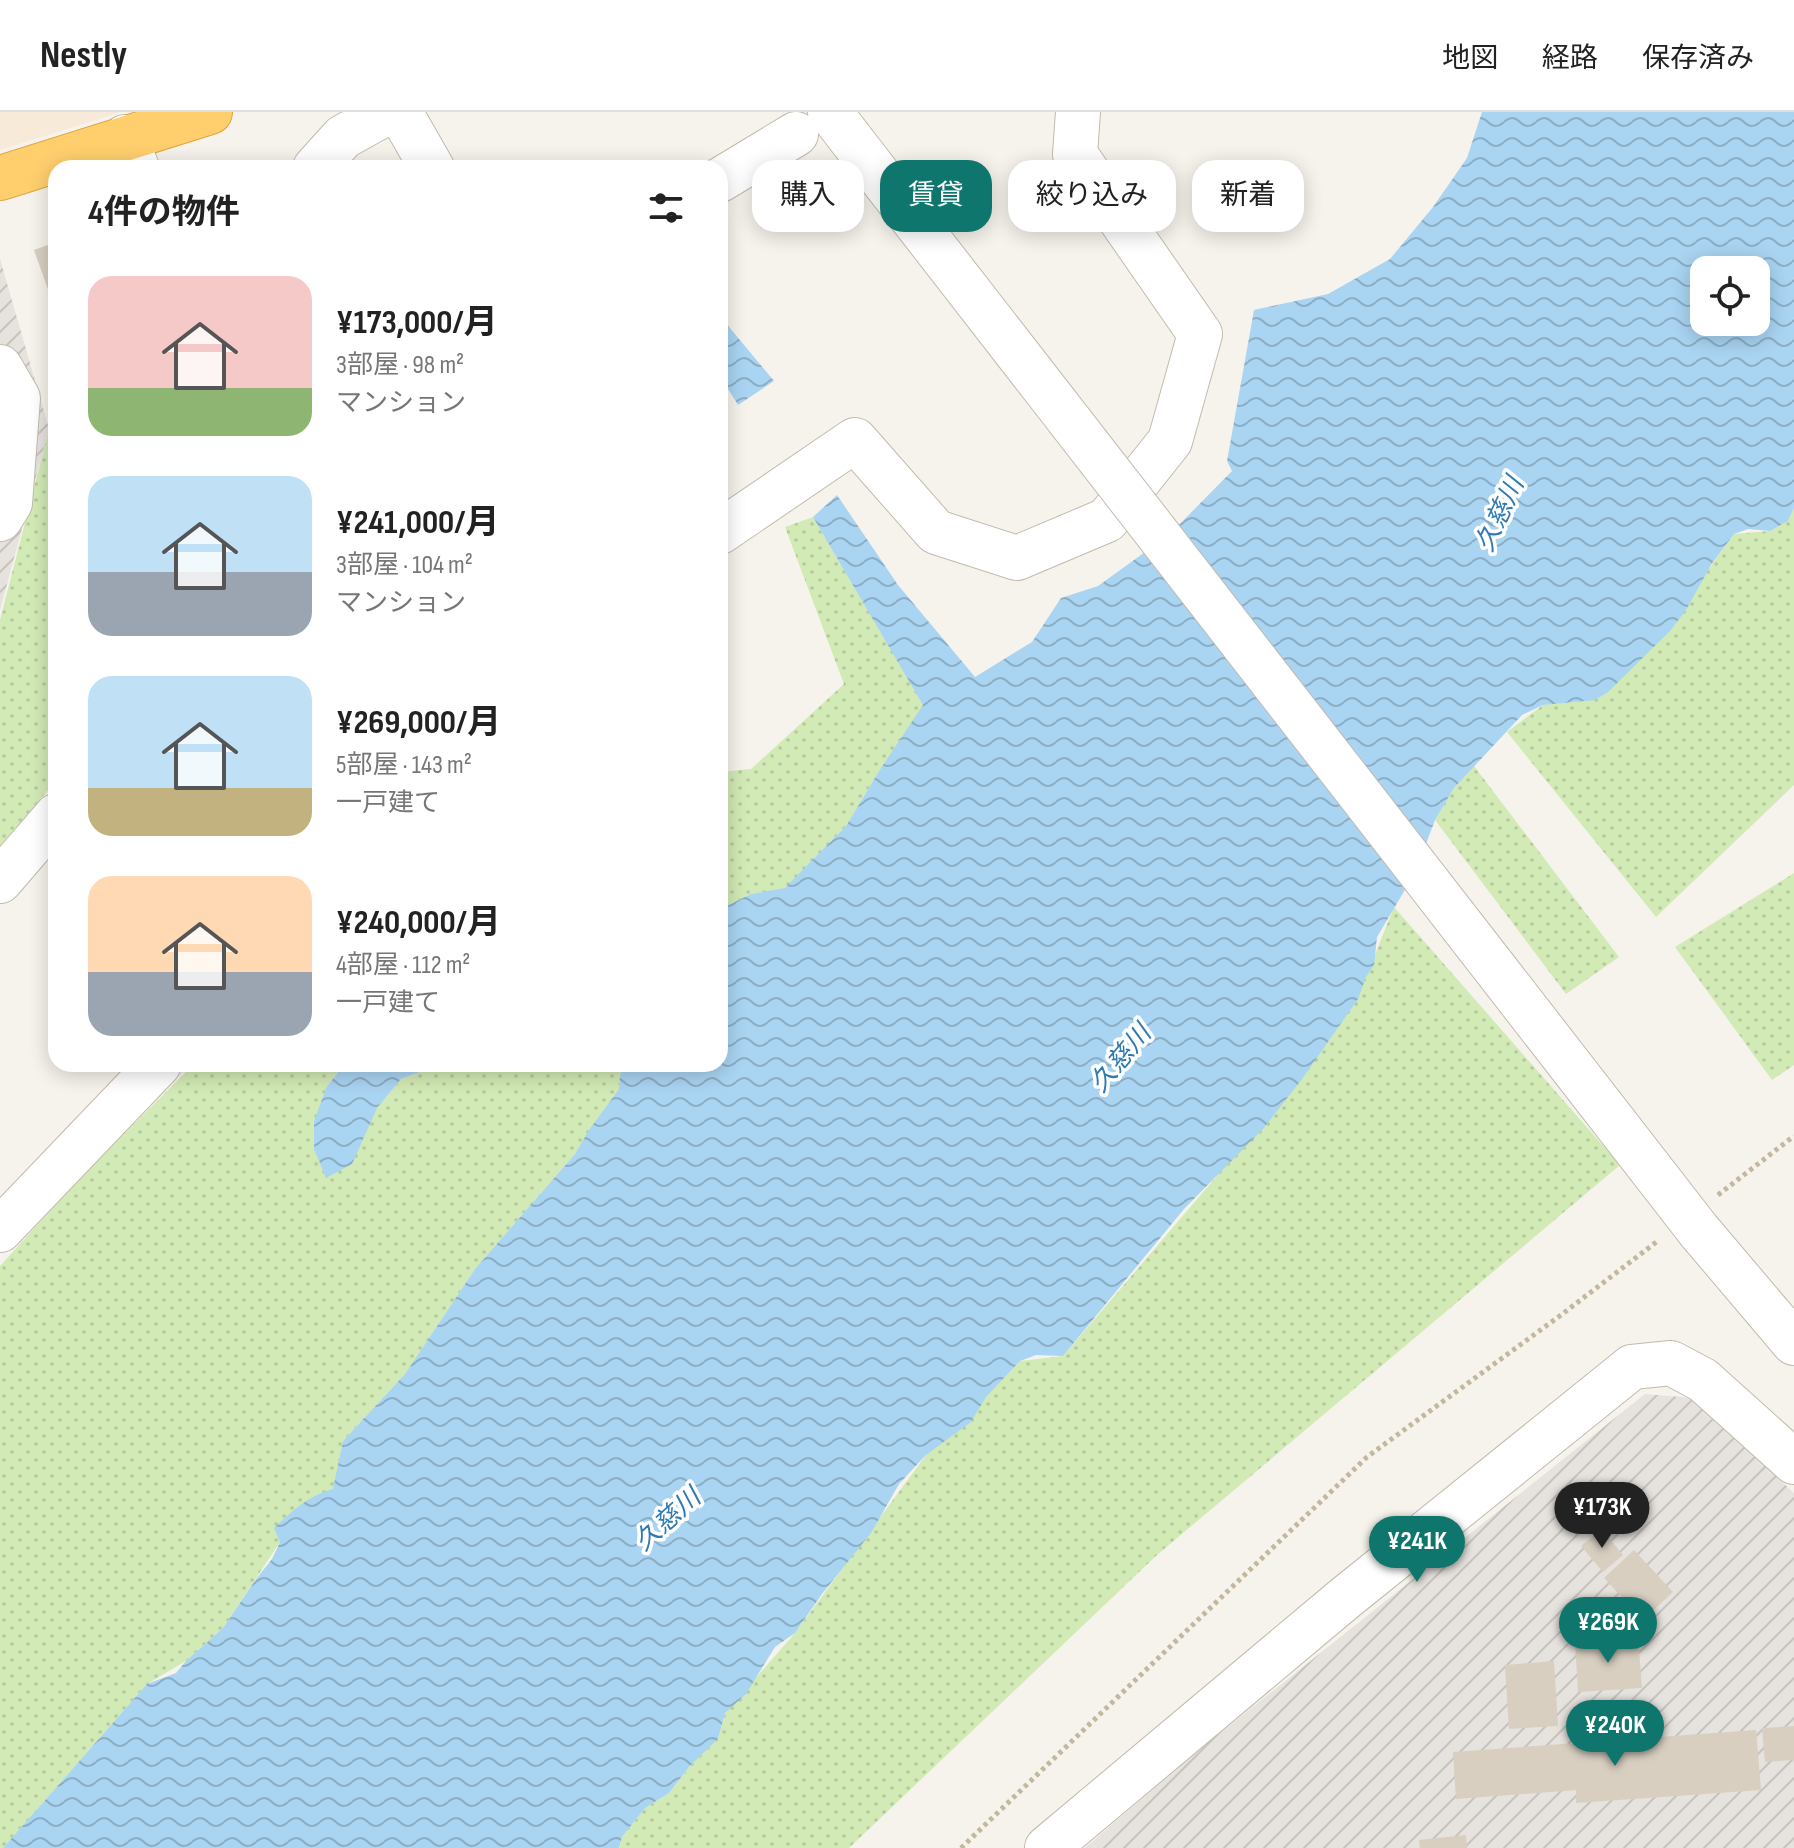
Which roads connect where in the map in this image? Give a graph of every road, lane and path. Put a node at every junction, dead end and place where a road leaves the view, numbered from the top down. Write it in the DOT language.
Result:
graph roads {
  1 [pos="210,112"];
  2 [pos="388,112"];
  3 [pos="400,112"];
  4 [pos="1078,112"];
  5 [pos="827,129"];
  6 [pos="131,153"];
  7 [pos="94,160"];
  8 [pos="322,160"];
  9 [pos="427,160"];
  10 [pos="48,169"];
  11 [pos="728,176"];
  12 [pos="0,178"];
  13 [pos="0,367"];
  14 [pos="0,519"];
  15 [pos="728,527"];
  16 [pos="48,825"];
  17 [pos="0,881"];
  18 [pos="151,1072"];
  19 [pos="1794,1136"];
  20 [pos="1692,1222"];
  21 [pos="0,1230"];
  22 [pos="1794,1343"];
  23 [pos="1794,1462"];
  24 [pos="961,1848"];
  25 [pos="1047,1848"];
  1 -- 6 [label="highway"];
  2 -- 8 [label="street"];
  3 -- 9 [label="street"];
  4 -- 15 [label="street"];
  5 -- 11 [label="street"];
  5 -- 20 [label="street, bridge"];
  6 -- 7 [label="highway"];
  10 -- 12 [label="highway"];
  13 -- 14 [label="street"];
  16 -- 17 [label="street"];
  18 -- 21 [label="street"];
  19 -- 20 [label="path"];
  20 -- 22 [label="street"];
  20 -- 24 [label="path"];
  23 -- 25 [label="street"];
}
